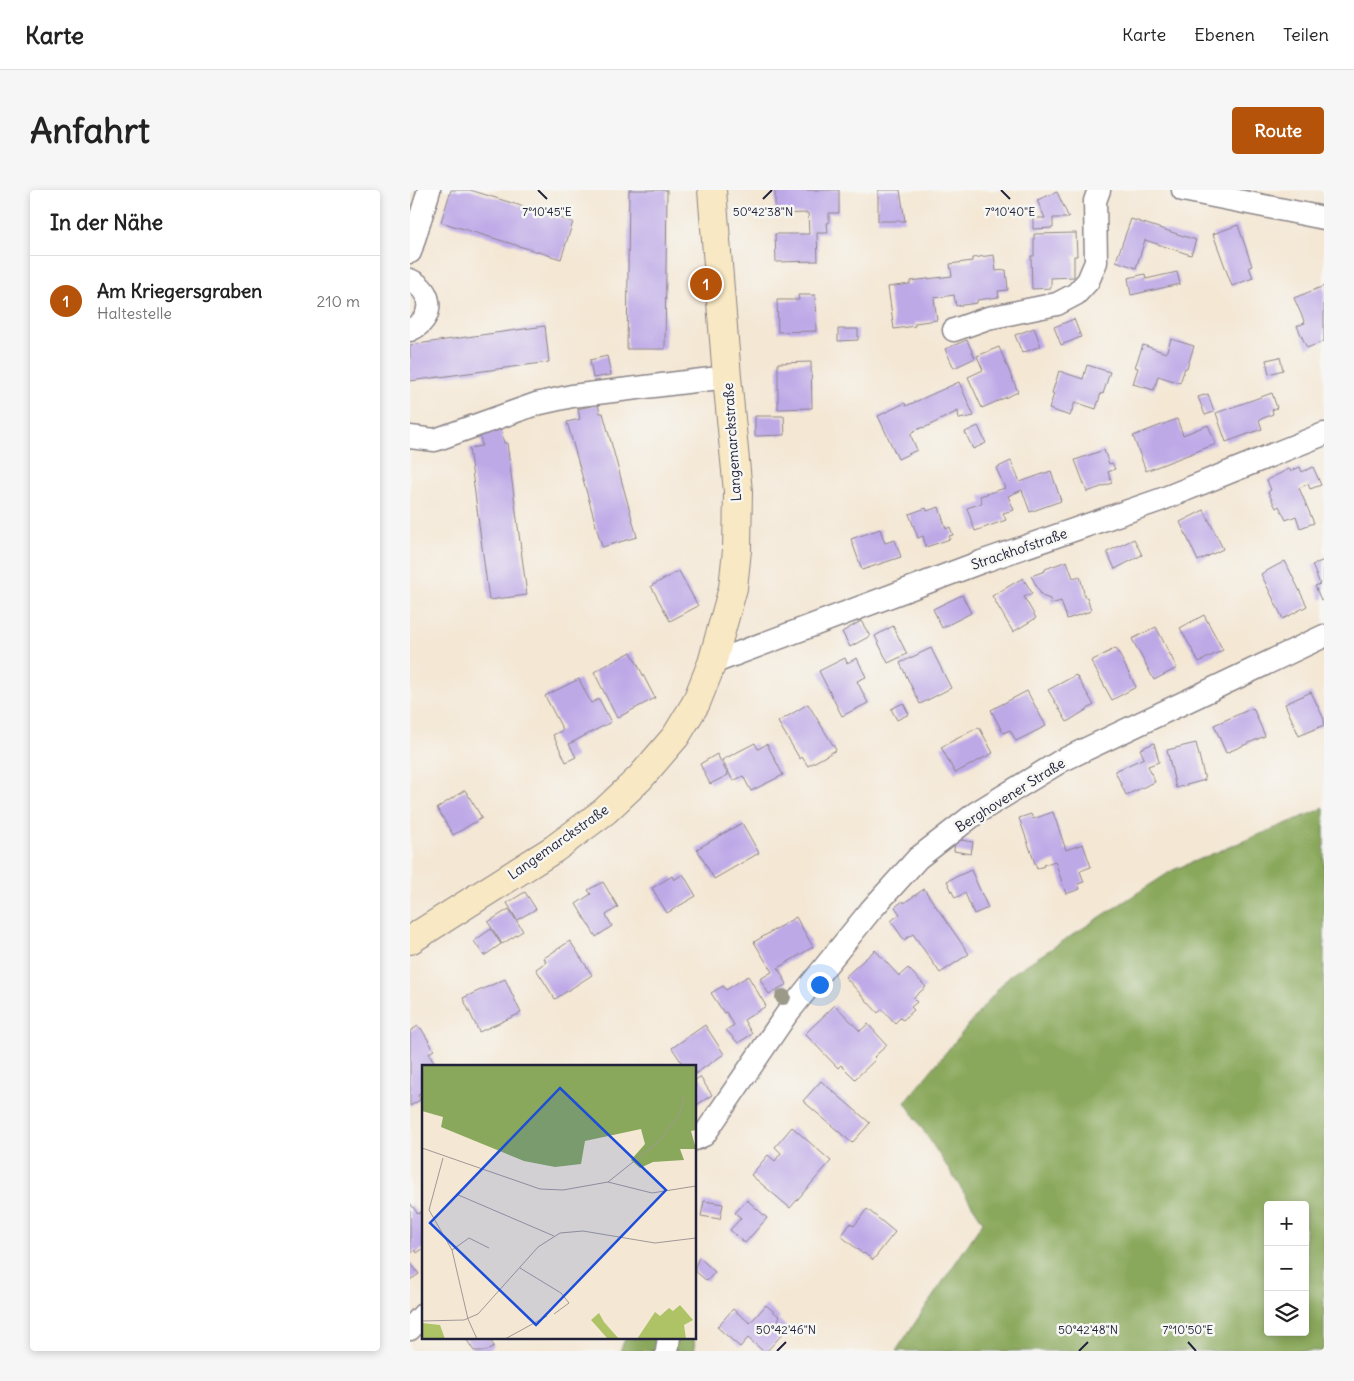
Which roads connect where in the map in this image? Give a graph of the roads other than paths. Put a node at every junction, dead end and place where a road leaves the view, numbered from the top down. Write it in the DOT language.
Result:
graph roads {
  1 [pos="429,190"];
  2 [pos="712,190"];
  3 [pos="1099,190"];
  4 [pos="1183,190"];
  5 [pos="1324,218"];
  6 [pos="410,252"];
  7 [pos="410,280"];
  8 [pos="410,330"];
  9 [pos="954,330"];
  10 [pos="727,376"];
  11 [pos="1324,434"];
  12 [pos="410,437"];
  13 [pos="1324,636"];
  14 [pos="712,662"];
  15 [pos="410,940"];
  16 [pos="699,1137"];
  17 [pos="696,1151"];
  18 [pos="422,1316"];
  19 [pos="410,1329"];
  20 [pos="669,1338"];
  21 [pos="667,1351"];
  1 -- 6 [label="street"];
  2 -- 10 [label="main road, Langemarckstraße"];
  3 -- 9 [label="street"];
  4 -- 5 [label="street"];
  7 -- 8 [label="street"];
  10 -- 12 [label="street"];
  10 -- 14 [label="main road, Langemarckstraße"];
  11 -- 14 [label="street, Strackhofstraße"];
  13 -- 16 [label="street, Berghovener Straße"];
  14 -- 15 [label="main road, Langemarckstraße"];
  16 -- 17 [label="street, Berghovener Straße"];
  18 -- 19 [label="street"];
  20 -- 21 [label="street"];
}
